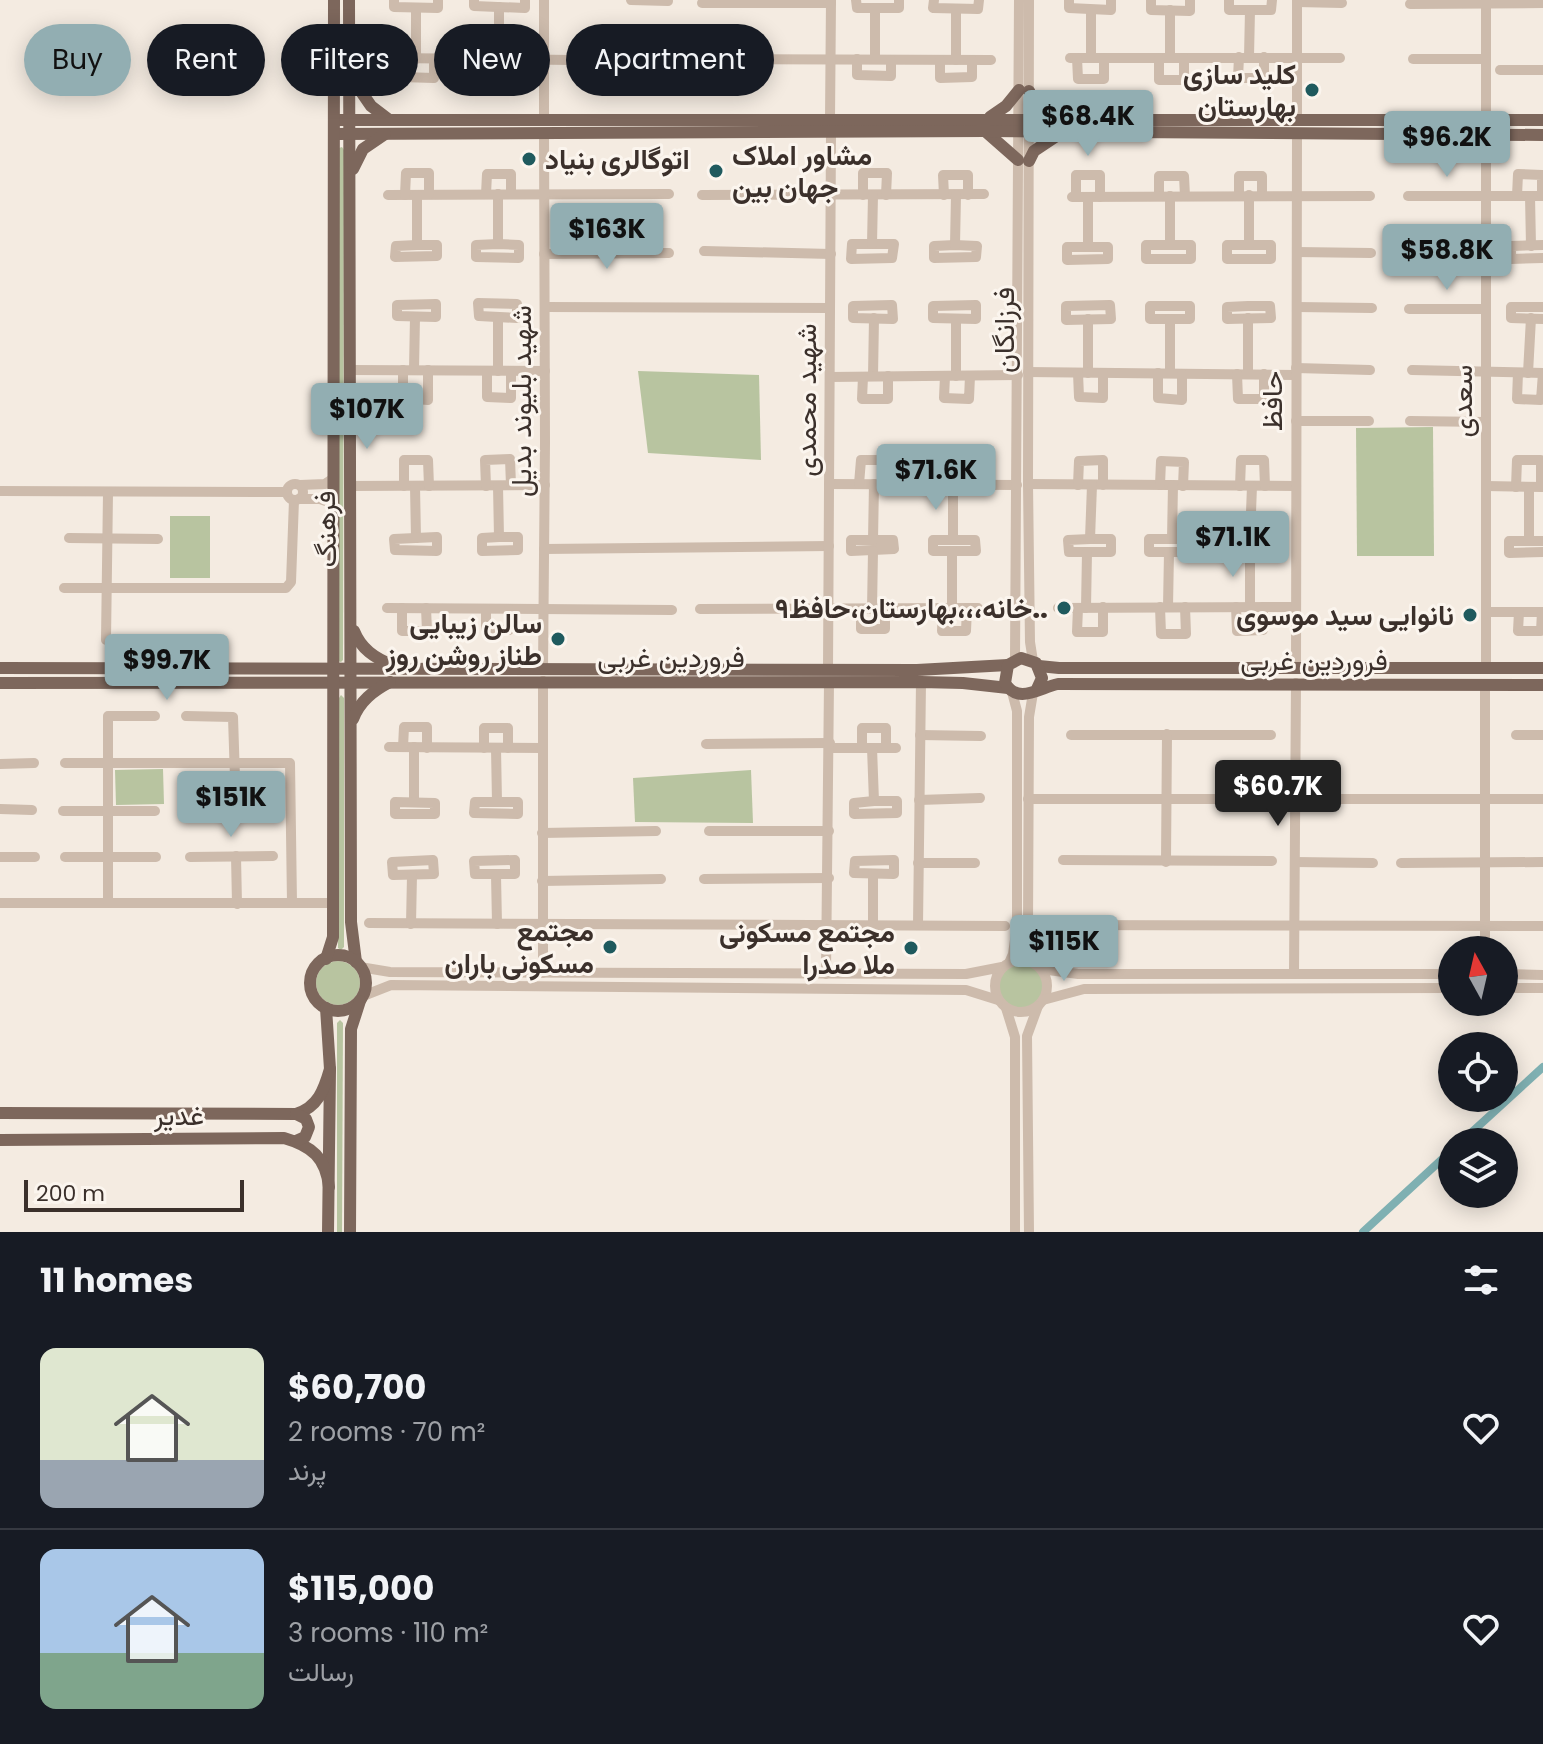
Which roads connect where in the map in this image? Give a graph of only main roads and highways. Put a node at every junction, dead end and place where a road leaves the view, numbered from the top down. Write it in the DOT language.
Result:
graph roads {
  1 [pos="334,0"];
  2 [pos="349,0"];
  3 [pos="349,24"];
  4 [pos="349,96"];
  5 [pos="364,96"];
  6 [pos="349,119"];
  7 [pos="388,119"];
  8 [pos="1056,119"];
  9 [pos="334,120"];
  10 [pos="1543,120"];
  11 [pos="985,125"];
  12 [pos="1023,125"];
  13 [pos="688,126"];
  14 [pos="1063,132"];
  15 [pos="350,133"];
  16 [pos="388,133"];
  17 [pos="334,134"];
  18 [pos="1543,135"];
  19 [pos="350,176"];
  20 [pos="351,621"];
  21 [pos="1011,662"];
  22 [pos="1036,663"];
  23 [pos="334,667"];
  24 [pos="0,668"];
  25 [pos="351,668"];
  26 [pos="399,668"];
  27 [pos="1543,668"];
  28 [pos="223,669"];
  29 [pos="543,675"];
  30 [pos="828,676"];
  31 [pos="334,682"];
  32 [pos="351,682"];
  33 [pos="390,682"];
  34 [pos="0,683"];
  35 [pos="224,684"];
  36 [pos="1543,685"];
  37 [pos="1010,690"];
  38 [pos="1035,691"];
  39 [pos="350,726"];
  40 [pos="326,959"];
  41 [pos="358,964"];
  42 [pos="362,998"];
  43 [pos="326,1008"];
  44 [pos="330,1069"];
  45 [pos="0,1113"];
  46 [pos="296,1114"];
  47 [pos="0,1140"];
  48 [pos="296,1141"];
  49 [pos="329,1187"];
  50 [pos="328,1232"];
  51 [pos="350,1232"];
  1 -- 9 [label="main road, فرهنگ"];
  2 -- 3 [label="main road, فرهنگ"];
  4 -- 6 [label="main road, فرهنگ"];
  5 -- 7 [label="main road"];
  6 -- 7 [label="main road"];
  6 -- 9 [label="main road"];
  6 -- 15 [label="main road, فرهنگ"];
  7 -- 13 [label="main road"];
  8 -- 10 [label="main road"];
  8 -- 11 [label="main road"];
  8 -- 12 [label="main road"];
  9 -- 17 [label="main road, فرهنگ"];
  11 -- 12 [label="main road"];
  11 -- 13 [label="main road"];
  11 -- 14 [label="main road"];
  12 -- 14 [label="main road"];
  13 -- 16 [label="main road"];
  14 -- 18 [label="main road"];
  15 -- 16 [label="main road"];
  15 -- 17 [label="main road"];
  15 -- 19 [label="main road, فرهنگ"];
  16 -- 19 [label="main road"];
  17 -- 23 [label="main road, فرهنگ"];
  19 -- 20 [label="main road, فرهنگ"];
  20 -- 25 [label="main road, فرهنگ"];
  20 -- 26 [label="main road"];
  21 -- 22 [label="main road"];
  21 -- 30 [label="main road, فروردین غربی"];
  21 -- 37 [label="main road"];
  22 -- 27 [label="main road, فروردین غربی"];
  22 -- 38 [label="main road"];
  23 -- 25 [label="main road, فروردین غربی"];
  23 -- 28 [label="main road, فروردین غربی"];
  23 -- 31 [label="main road, فرهنگ"];
  24 -- 28 [label="main road, فروردین غربی"];
  25 -- 26 [label="main road, فروردین غربی"];
  25 -- 32 [label="main road, فرهنگ"];
  26 -- 29 [label="main road, فروردین غربی"];
  28 -- 35 [label="main road"];
  29 -- 30 [label="main road, فروردین غربی"];
  29 -- 33 [label="main road, فروردین غربی"];
  30 -- 37 [label="main road, فروردین غربی"];
  31 -- 32 [label="main road, فروردین غربی"];
  31 -- 35 [label="main road, فروردین غربی"];
  31 -- 40 [label="main road, فرهنگ"];
  32 -- 33 [label="main road, فروردین غربی"];
  32 -- 39 [label="main road, فرهنگ"];
  33 -- 39 [label="main road"];
  34 -- 35 [label="main road, فروردین غربی"];
  36 -- 38 [label="main road, فروردین غربی"];
  37 -- 38 [label="main road"];
  39 -- 41 [label="main road, فرهنگ"];
  40 -- 41 [label="main road"];
  40 -- 43 [label="main road"];
  41 -- 42 [label="main road"];
  42 -- 43 [label="main road"];
  42 -- 51 [label="main road"];
  43 -- 44 [label="main road"];
  44 -- 46 [label="main road"];
  44 -- 49 [label="main road"];
  45 -- 46 [label="main road, غدیر"];
  46 -- 48 [label="main road"];
  47 -- 48 [label="main road, غدیر"];
  48 -- 49 [label="main road"];
  49 -- 50 [label="main road"];
}
